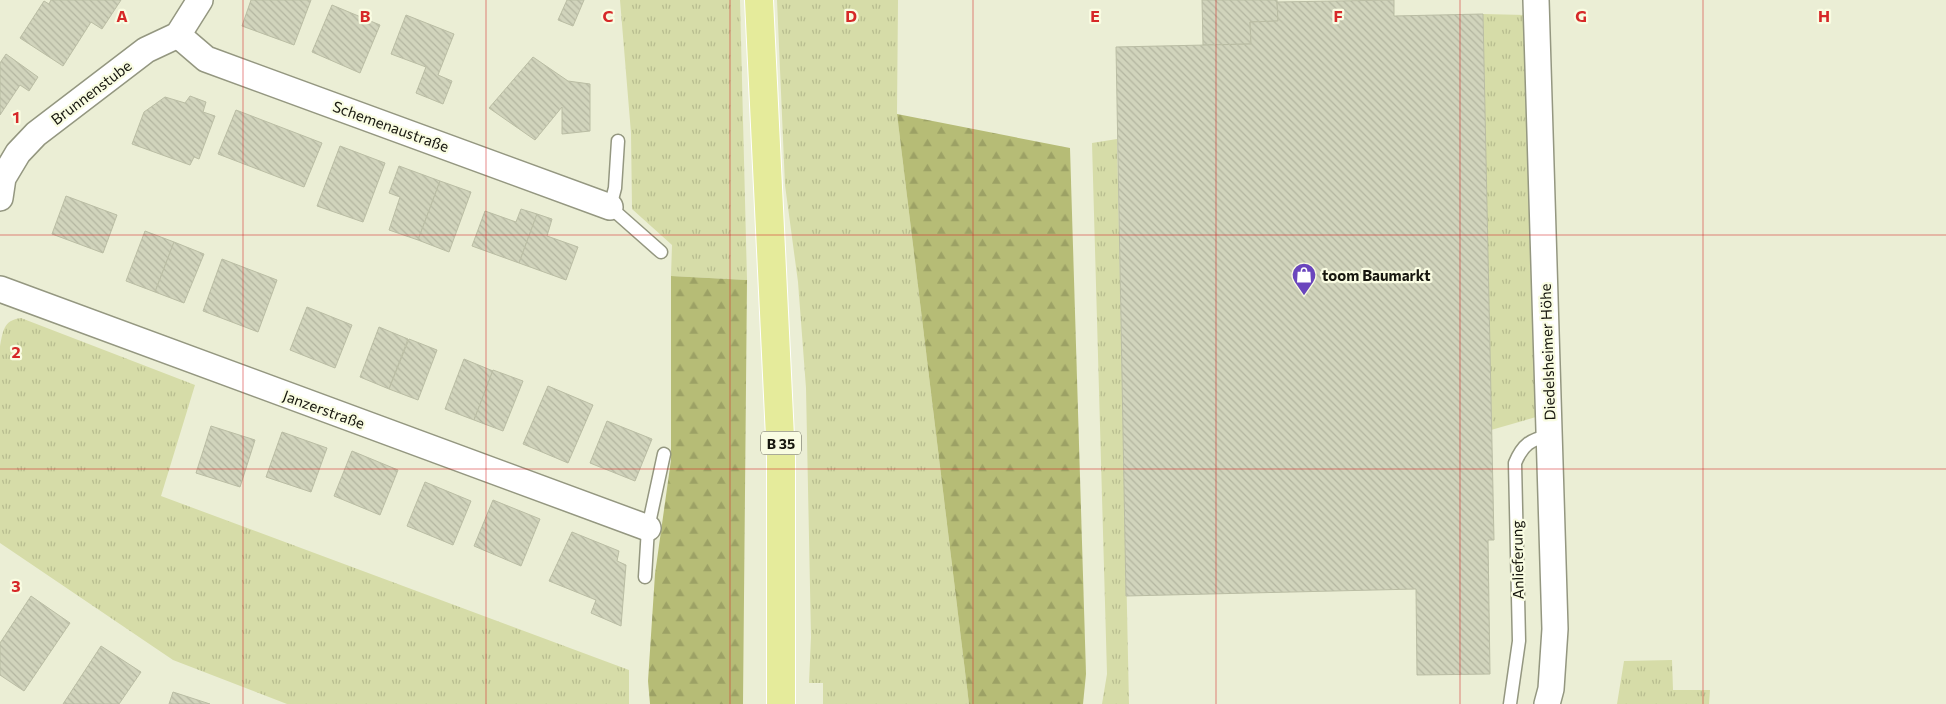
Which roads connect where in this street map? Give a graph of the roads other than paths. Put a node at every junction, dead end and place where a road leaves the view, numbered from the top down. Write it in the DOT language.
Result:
graph roads {
  1 [pos="200,0"];
  2 [pos="759,0"];
  3 [pos="1536,0"];
  4 [pos="178,35"];
  5 [pos="618,141"];
  6 [pos="0,198"];
  7 [pos="610,207"];
  8 [pos="661,252"];
  9 [pos="0,289"];
  10 [pos="1550,435"];
  11 [pos="664,454"];
  12 [pos="648,528"];
  13 [pos="645,577"];
  14 [pos="781,704"];
  15 [pos="1510,704"];
  16 [pos="1547,704"];
  1 -- 4 [label="street"];
  2 -- 14 [label="main road, B 35"];
  3 -- 10 [label="street, Diedelsheimer Höhe"];
  4 -- 6 [label="street, Brunnenstube"];
  4 -- 7 [label="street, Schemenaustraße"];
  5 -- 7 [label="lane"];
  7 -- 8 [label="lane"];
  9 -- 12 [label="street, Janzerstraße"];
  10 -- 15 [label="lane, Anlieferung"];
  10 -- 16 [label="street, Diedelsheimer Höhe"];
  11 -- 12 [label="lane"];
  12 -- 13 [label="lane"];
}
